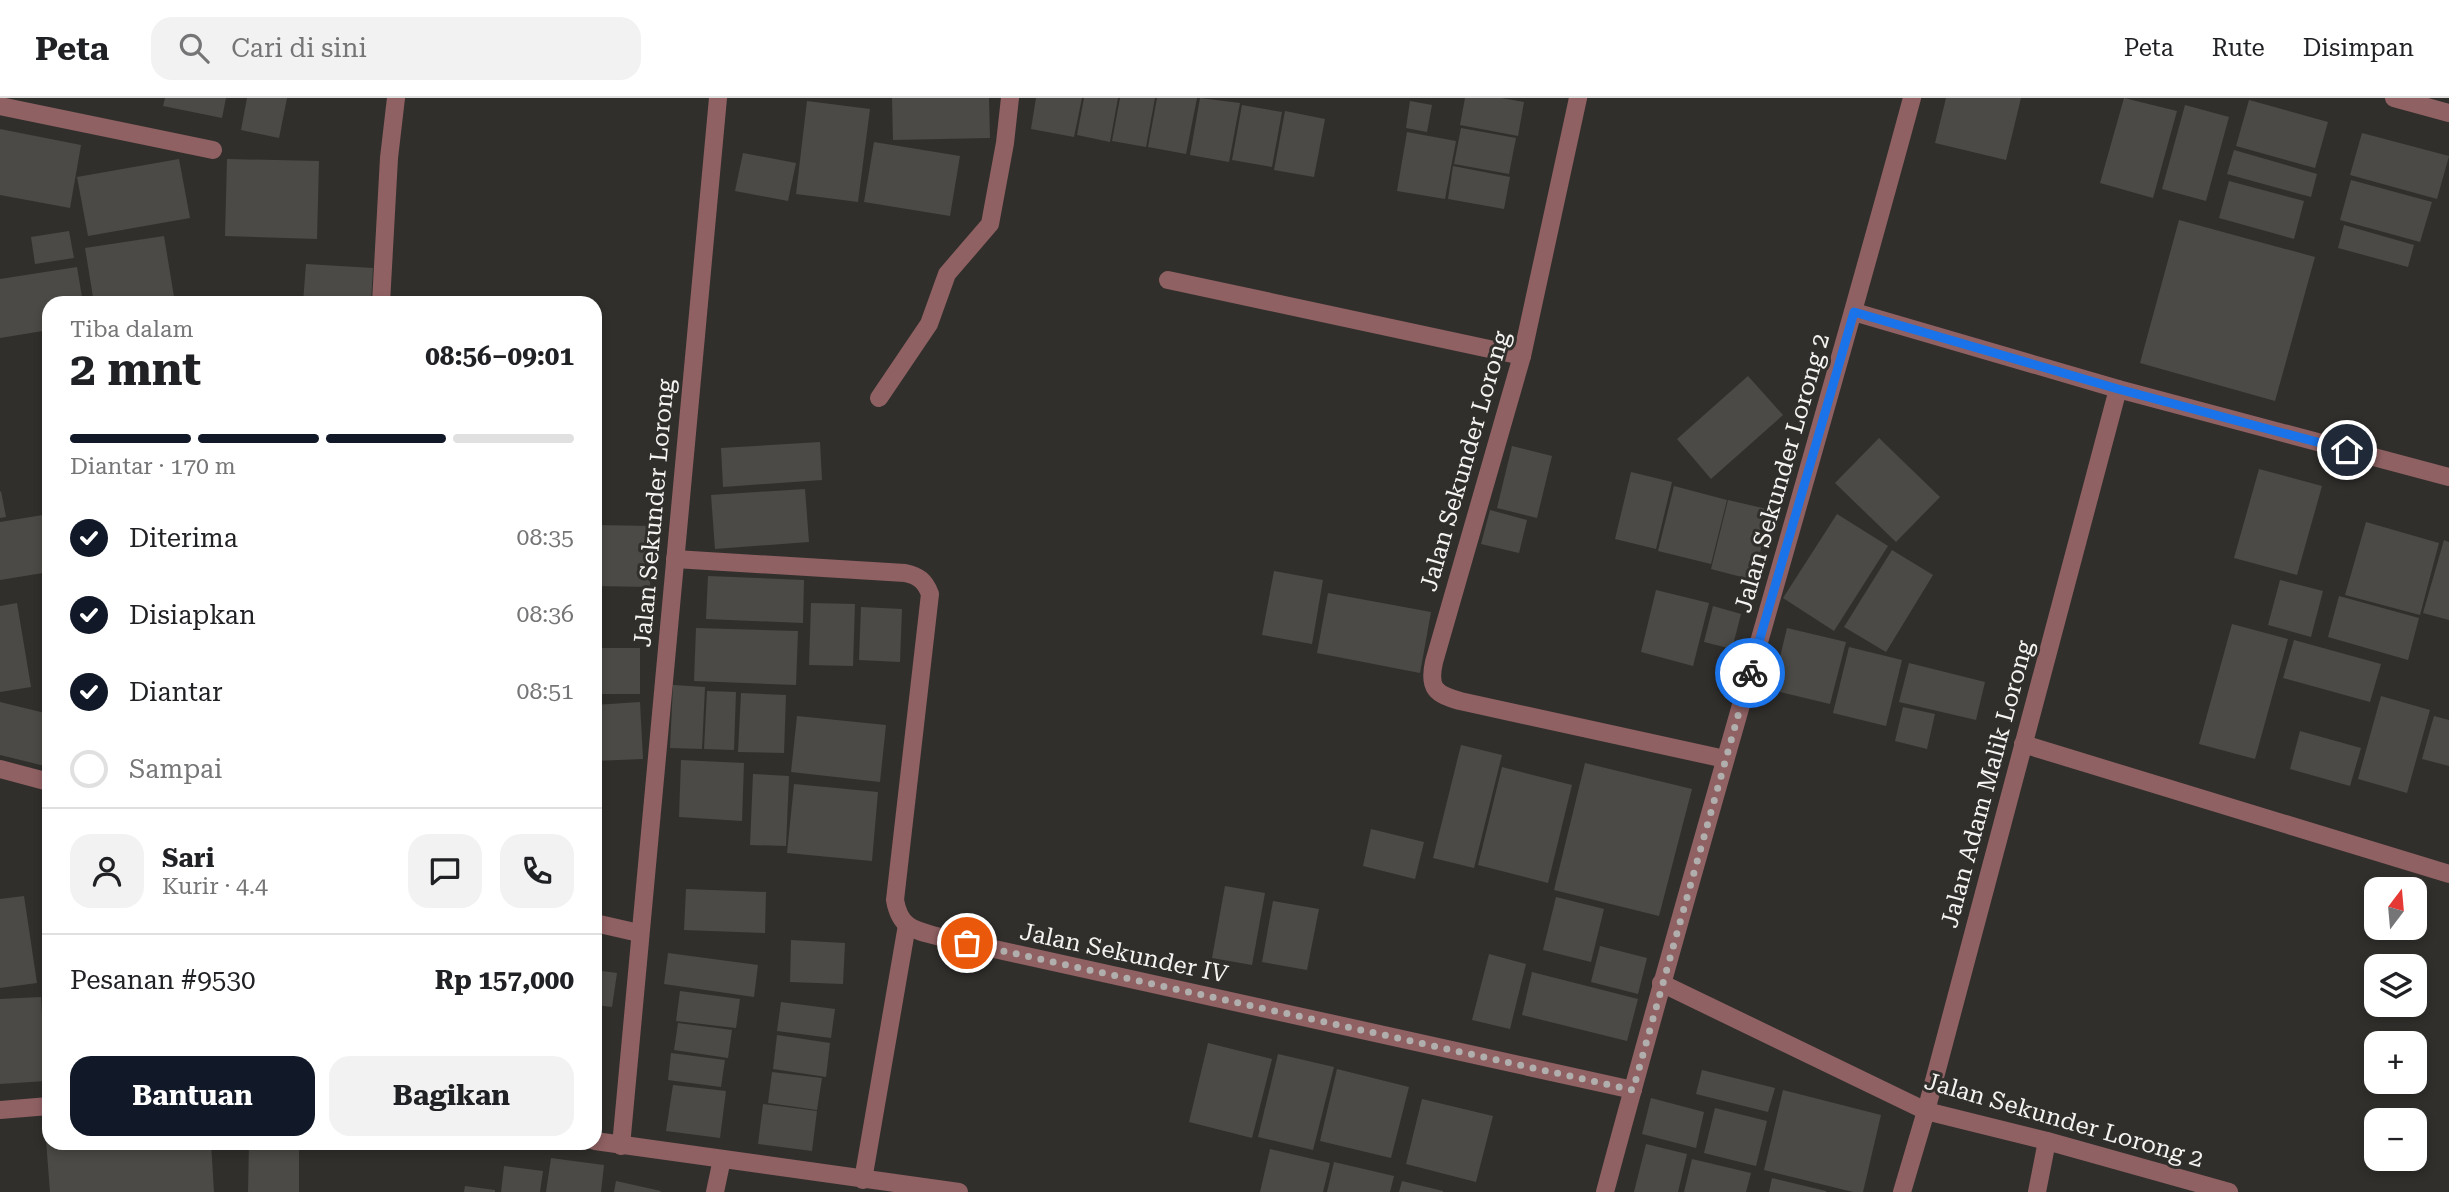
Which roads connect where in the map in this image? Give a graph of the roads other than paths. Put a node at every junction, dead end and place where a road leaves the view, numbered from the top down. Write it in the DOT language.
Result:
graph roads {
  1 [pos="396,98"];
  2 [pos="718,98"];
  3 [pos="1010,98"];
  4 [pos="1578,98"];
  5 [pos="1912,98"];
  6 [pos="2395,98"];
  7 [pos="0,106"];
  8 [pos="2449,113"];
  9 [pos="213,150"];
  10 [pos="1168,280"];
  11 [pos="380,296"];
  12 [pos="1854,312"];
  13 [pos="1522,356"];
  14 [pos="2118,389"];
  15 [pos="879,398"];
  16 [pos="2449,477"];
  17 [pos="675,559"];
  18 [pos="2023,744"];
  19 [pos="1725,759"];
  20 [pos="0,769"];
  21 [pos="42,780"];
  22 [pos="2449,874"];
  23 [pos="602,925"];
  24 [pos="907,925"];
  25 [pos="639,933"];
  26 [pos="1661,983"];
  27 [pos="1633,1090"];
  28 [pos="42,1107"];
  29 [pos="0,1110"];
  30 [pos="1926,1111"];
  31 [pos="2048,1140"];
  32 [pos="602,1142"];
  33 [pos="621,1146"];
  34 [pos="722,1159"];
  35 [pos="863,1180"];
  36 [pos="715,1192"];
  37 [pos="959,1192"];
  38 [pos="1605,1192"];
  39 [pos="1902,1192"];
  40 [pos="2037,1192"];
  41 [pos="2228,1192"];
  1 -- 11 [label="street"];
  2 -- 17 [label="street, Jalan Sekunder Lorong"];
  3 -- 15 [label="street"];
  4 -- 13 [label="street, Jalan Sekunder Lorong"];
  5 -- 12 [label="street, Jalan Sekunder Lorong 2"];
  6 -- 8 [label="street"];
  7 -- 9 [label="street"];
  10 -- 13 [label="street"];
  12 -- 14 [label="street"];
  12 -- 19 [label="street, Jalan Sekunder Lorong 2"];
  13 -- 19 [label="street, Jalan Sekunder Lorong"];
  14 -- 16 [label="street"];
  14 -- 18 [label="street, Jalan Adam Malik Lorong"];
  17 -- 24 [label="street"];
  17 -- 25 [label="street, Jalan Sekunder Lorong"];
  18 -- 22 [label="street"];
  18 -- 30 [label="street, Jalan Adam Malik Lorong"];
  19 -- 26 [label="street, Jalan Sekunder Lorong 2"];
  20 -- 21 [label="street"];
  23 -- 25 [label="street"];
  24 -- 27 [label="street, Jalan Sekunder IV"];
  24 -- 35 [label="street"];
  25 -- 33 [label="street, Jalan Sekunder Lorong"];
  26 -- 27 [label="street, Jalan Sekunder Lorong 2"];
  26 -- 30 [label="street, Jalan Sekunder Lorong 2"];
  27 -- 38 [label="street, Jalan Sekunder Lorong 2"];
  28 -- 29 [label="street"];
  30 -- 31 [label="street, Jalan Sekunder Lorong 2"];
  30 -- 39 [label="street, Jalan Adam Malik Lorong"];
  31 -- 40 [label="street"];
  31 -- 41 [label="street, Jalan Sekunder Lorong 2"];
  32 -- 33 [label="street"];
  33 -- 34 [label="street"];
  34 -- 35 [label="street"];
  34 -- 36 [label="street"];
  35 -- 37 [label="street"];
}
